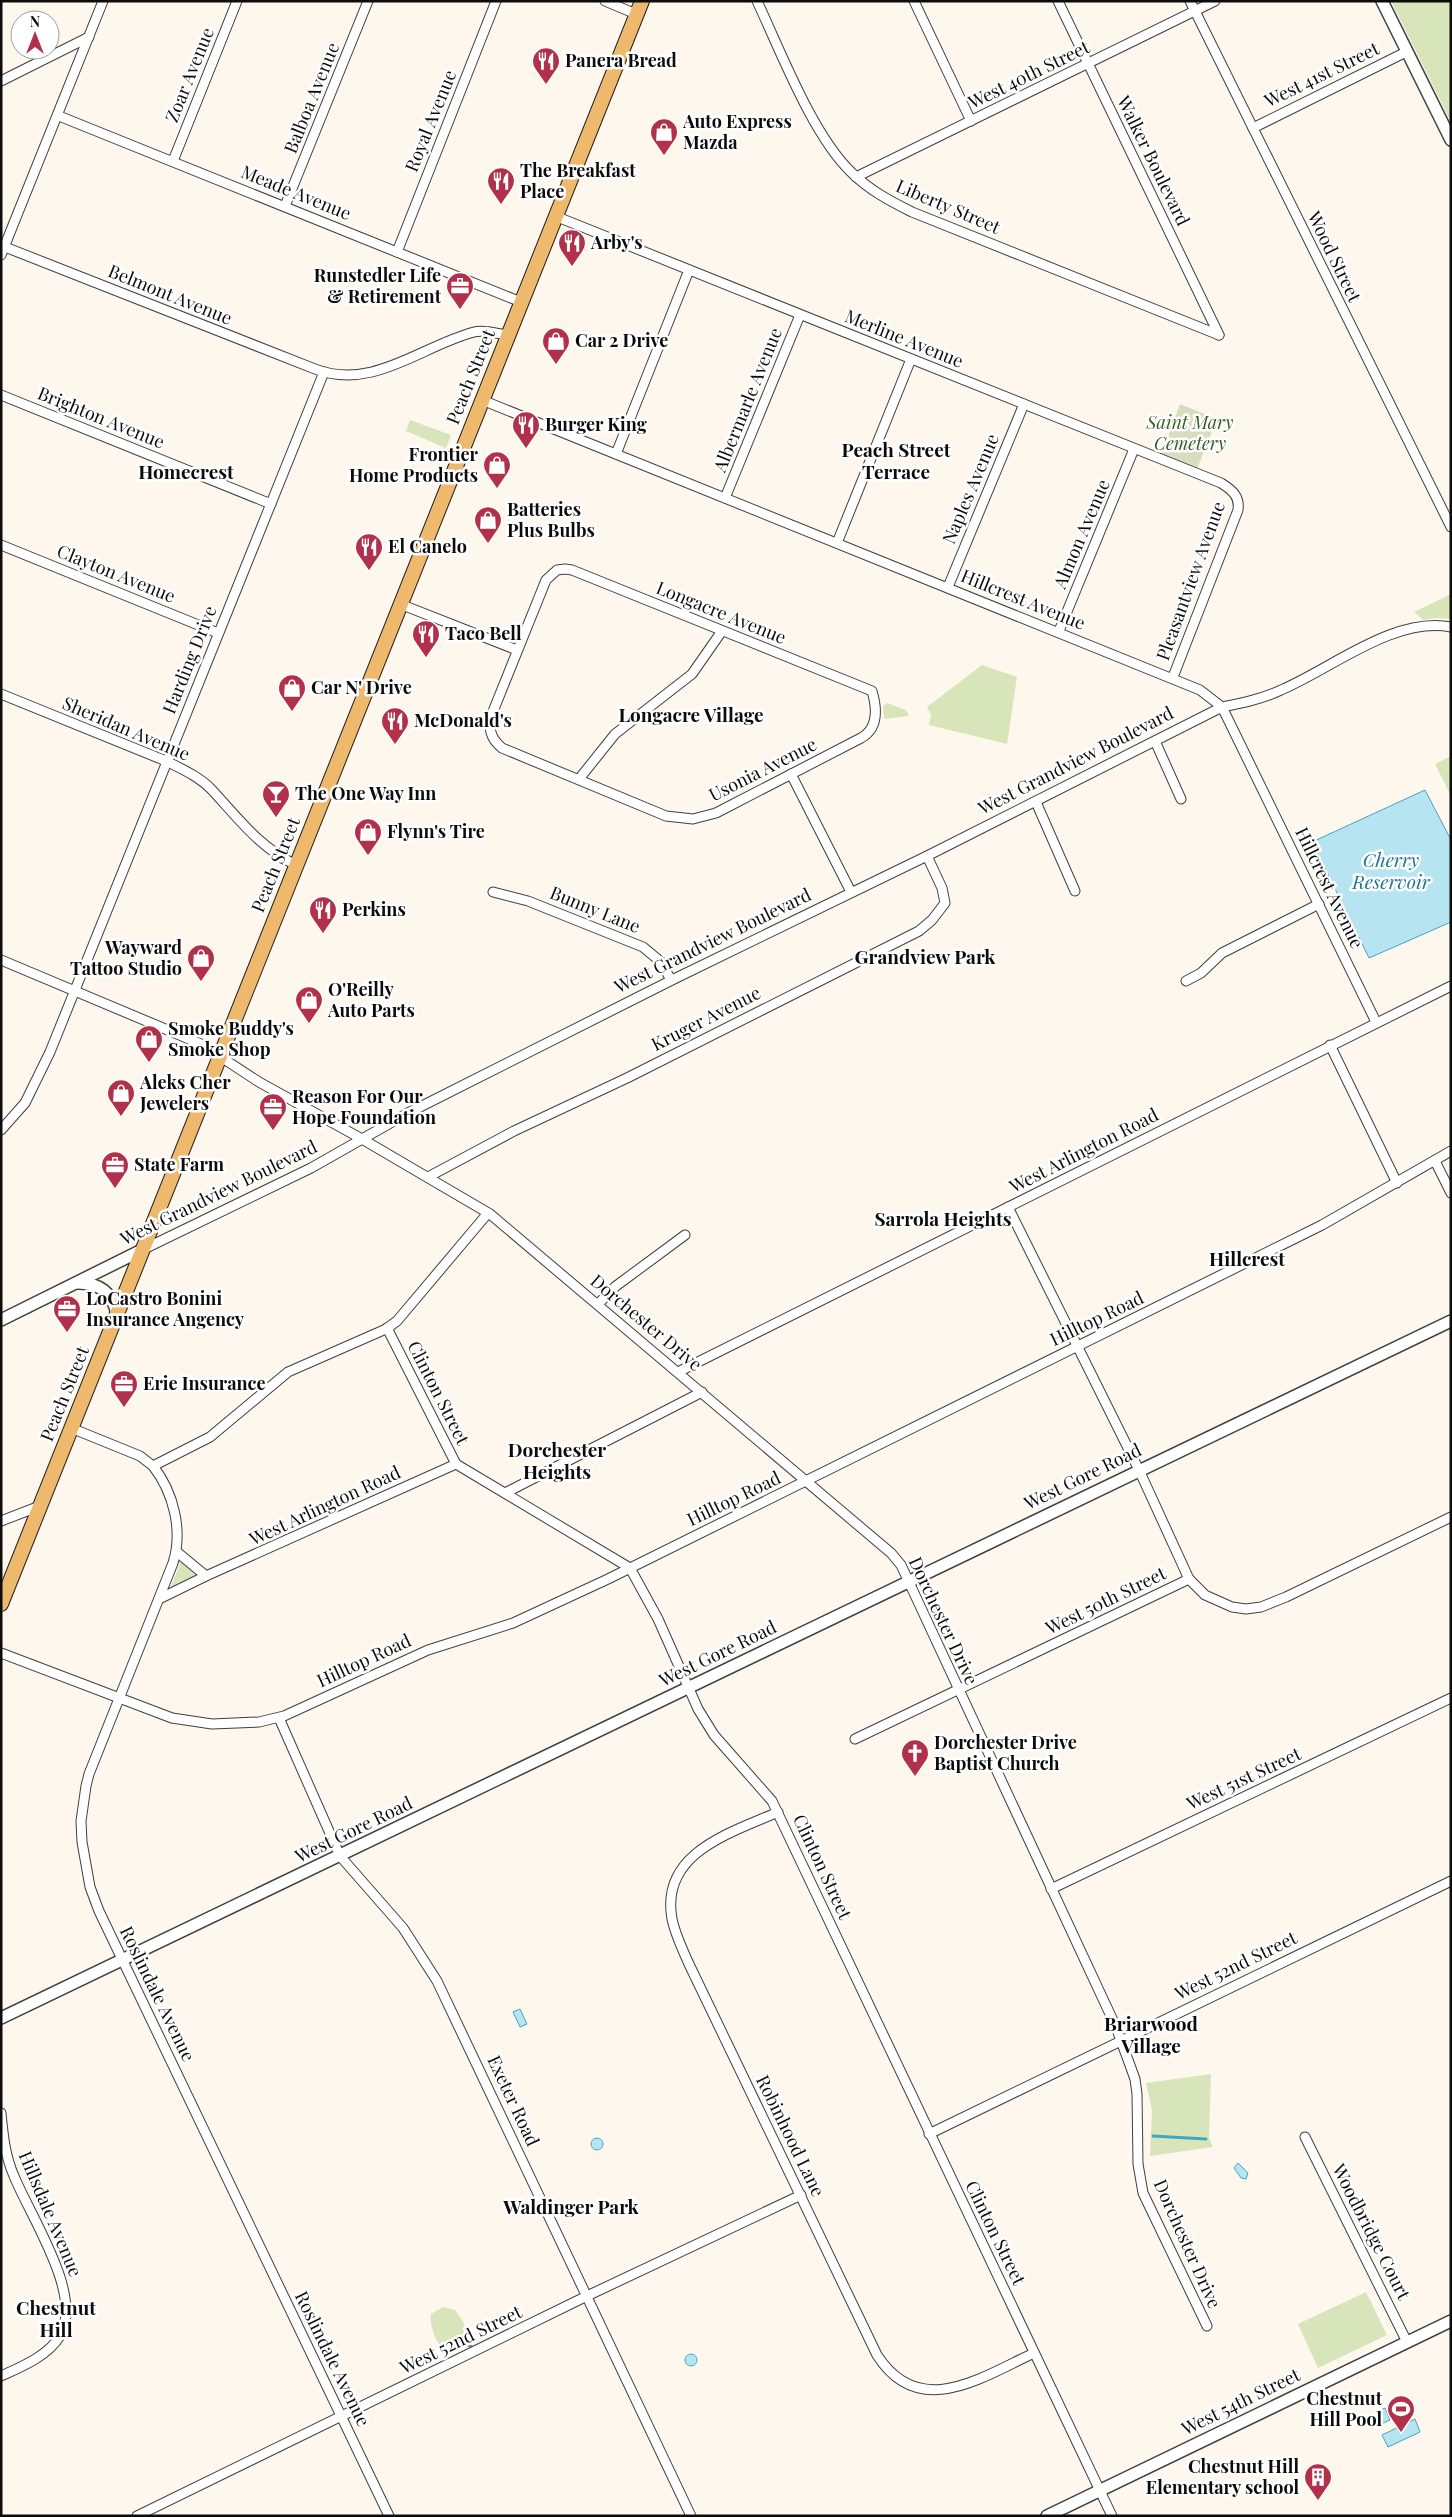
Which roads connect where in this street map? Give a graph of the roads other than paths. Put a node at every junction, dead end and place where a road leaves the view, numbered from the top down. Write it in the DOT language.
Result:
graph roads {
  1 [pos="103,1"];
  2 [pos="237,1"];
  3 [pos="368,1"];
  4 [pos="496,1"];
  5 [pos="605,1"];
  6 [pos="757,1"];
  7 [pos="914,1"];
  8 [pos="1058,1"];
  9 [pos="1190,1"];
  10 [pos="1215,1"];
  11 [pos="1382,1"];
  12 [pos="639,8"];
  13 [pos="1194,11"];
  14 [pos="89,37"];
  15 [pos="1406,52"];
  16 [pos="1089,63"];
  17 [pos="1,80"];
  18 [pos="59,116"];
  19 [pos="971,121"];
  20 [pos="1253,128"];
  21 [pos="1451,140"];
  22 [pos="173,162"];
  23 [pos="856,177"];
  24 [pos="285,206"];
  25 [pos="556,216"];
  26 [pos="3,251"];
  27 [pos="396,252"];
  28 [pos="689,270"];
  29 [pos="521,302"];
  30 [pos="800,314"];
  31 [pos="1219,335"];
  32 [pos="508,336"];
  33 [pos="911,359"];
  34 [pos="324,372"];
  35 [pos="1,395"];
  36 [pos="482,400"];
  37 [pos="1024,404"];
  38 [pos="1134,448"];
  39 [pos="616,454"];
  40 [pos="1237,497"];
  41 [pos="726,498"];
  42 [pos="271,504"];
  43 [pos="1451,527"];
  44 [pos="837,543"];
  45 [pos="1,545"];
  46 [pos="948,587"];
  47 [pos="400,604"];
  48 [pos="1451,627"];
  49 [pos="722,631"];
  50 [pos="1059,631"];
  51 [pos="218,633"];
  52 [pos="518,650"];
  53 [pos="1173,677"];
  54 [pos="872,691"];
  55 [pos="1,694"];
  56 [pos="1222,707"];
  57 [pos="1155,741"];
  58 [pos="166,761"];
  59 [pos="792,774"];
  60 [pos="579,779"];
  61 [pos="1181,799"];
  62 [pos="1036,802"];
  63 [pos="927,856"];
  64 [pos="296,865"];
  65 [pos="1075,891"];
  66 [pos="493,892"];
  67 [pos="852,892"];
  68 [pos="1319,904"];
  69 [pos="1,960"];
  70 [pos="671,980"];
  71 [pos="1186,981"];
  72 [pos="1451,986"];
  73 [pos="74,991"];
  74 [pos="1376,1022"];
  75 [pos="1330,1046"];
  76 [pos="219,1057"];
  77 [pos="1,1130"];
  78 [pos="362,1139"];
  79 [pos="1451,1151"];
  80 [pos="1435,1161"];
  81 [pos="428,1177"];
  82 [pos="1398,1183"];
  83 [pos="1451,1193"];
  84 [pos="1008,1207"];
  85 [pos="488,1213"];
  86 [pos="685,1235"];
  87 [pos="142,1250"];
  88 [pos="76,1283"];
  89 [pos="598,1304"];
  90 [pos="117,1314"];
  91 [pos="1,1320"];
  92 [pos="1451,1321"];
  93 [pos="387,1328"];
  94 [pos="1078,1346"];
  95 [pos="678,1372"];
  96 [pos="702,1392"];
  97 [pos="71,1428"];
  98 [pos="456,1464"];
  99 [pos="153,1466"];
  100 [pos="1139,1470"];
  101 [pos="807,1482"];
  102 [pos="505,1493"];
  103 [pos="40,1506"];
  104 [pos="1451,1517"];
  105 [pos="1,1521"];
  106 [pos="177,1552"];
  107 [pos="630,1568"];
  108 [pos="206,1576"];
  109 [pos="1189,1579"];
  110 [pos="909,1580"];
  111 [pos="159,1599"];
  112 [pos="1,1604"];
  113 [pos="1,1653"];
  114 [pos="689,1688"];
  115 [pos="958,1690"];
  116 [pos="120,1698"];
  117 [pos="1451,1698"];
  118 [pos="279,1718"];
  119 [pos="855,1739"];
  120 [pos="778,1812"];
  121 [pos="340,1856"];
  122 [pos="1451,1881"];
  123 [pos="1051,1889"];
  124 [pos="123,1962"];
  125 [pos="1,2018"];
  126 [pos="1120,2040"];
  127 [pos="1,2113"];
  128 [pos="929,2134"];
  129 [pos="1305,2137"];
  130 [pos="800,2195"];
  131 [pos="587,2296"];
  132 [pos="1451,2321"];
  133 [pos="1206,2326"];
  134 [pos="1407,2342"];
  135 [pos="1034,2353"];
  136 [pos="1,2376"];
  137 [pos="342,2416"];
  138 [pos="1100,2491"];
  139 [pos="137,2516"];
  140 [pos="389,2516"];
  141 [pos="691,2516"];
  142 [pos="1047,2516"];
  143 [pos="1112,2516"];
  1 -- 14 [label="street"];
  2 -- 22 [label="street, Zoar Avenue"];
  3 -- 24 [label="street, Balboa Avenue"];
  4 -- 27 [label="street, Royal Avenue"];
  5 -- 12 [label="street"];
  6 -- 23 [label="street, Liberty Street"];
  7 -- 19 [label="street"];
  8 -- 16 [label="street, Walker Boulevard"];
  9 -- 13 [label="street, Wood Street"];
  10 -- 13 [label="street, West 40th Street"];
  11 -- 15 [label="street"];
  12 -- 25 [label="main road, Peach Street"];
  13 -- 16 [label="street, West 40th Street"];
  13 -- 20 [label="street, Wood Street"];
  14 -- 17 [label="street"];
  14 -- 18 [label="street"];
  15 -- 20 [label="street, West 41st Street"];
  15 -- 21 [label="street"];
  16 -- 19 [label="street, West 40th Street"];
  16 -- 31 [label="street, Walker Boulevard"];
  18 -- 22 [label="street, Meade Avenue"];
  18 -- 26 [label="street"];
  19 -- 23 [label="street, West 40th Street"];
  20 -- 43 [label="street, Wood Street"];
  22 -- 24 [label="street, Meade Avenue"];
  23 -- 31 [label="street, Liberty Street"];
  24 -- 27 [label="street, Meade Avenue"];
  25 -- 28 [label="street, Merline Avenue"];
  25 -- 29 [label="main road, Peach Street"];
  26 -- 34 [label="street, Belmont Avenue"];
  27 -- 29 [label="street, Meade Avenue"];
  28 -- 30 [label="street, Merline Avenue"];
  28 -- 39 [label="street"];
  29 -- 32 [label="main road, Peach Street"];
  30 -- 33 [label="street, Merline Avenue"];
  30 -- 41 [label="street, Albermarle Avenue"];
  32 -- 34 [label="street"];
  32 -- 36 [label="main road, Peach Street"];
  33 -- 37 [label="street, Merline Avenue"];
  33 -- 44 [label="street"];
  34 -- 42 [label="street, Harding Drive"];
  35 -- 42 [label="street, Brighton Avenue"];
  36 -- 39 [label="street, Hillcrest Avenue"];
  36 -- 47 [label="main road, Peach Street"];
  37 -- 38 [label="street, Merline Avenue"];
  37 -- 46 [label="street, Naples Avenue"];
  38 -- 40 [label="street, Merline Avenue"];
  38 -- 50 [label="street, Almon Avenue"];
  39 -- 41 [label="street, Hillcrest Avenue"];
  40 -- 53 [label="street, Pleasantview Avenue"];
  41 -- 44 [label="street, Hillcrest Avenue"];
  42 -- 51 [label="street, Harding Drive"];
  44 -- 46 [label="street, Hillcrest Avenue"];
  45 -- 51 [label="street, Clayton Avenue"];
  46 -- 50 [label="street, Hillcrest Avenue"];
  47 -- 52 [label="street"];
  47 -- 64 [label="main road, Peach Street"];
  48 -- 56 [label="street, West Grandview Boulevard"];
  49 -- 52 [label="street, Longacre Avenue"];
  49 -- 54 [label="street, Longacre Avenue"];
  49 -- 60 [label="street"];
  50 -- 53 [label="street, Hillcrest Avenue"];
  51 -- 58 [label="street, Harding Drive"];
  52 -- 60 [label="street, Usonia Avenue"];
  53 -- 56 [label="street, Hillcrest Avenue"];
  54 -- 59 [label="street, Usonia Avenue"];
  55 -- 58 [label="street, Sheridan Avenue"];
  56 -- 57 [label="street, West Grandview Boulevard"];
  56 -- 68 [label="street, Hillcrest Avenue"];
  57 -- 61 [label="street"];
  57 -- 62 [label="street, West Grandview Boulevard"];
  58 -- 64 [label="street, Sheridan Avenue"];
  58 -- 73 [label="street, Harding Drive"];
  59 -- 60 [label="street, Usonia Avenue"];
  59 -- 67 [label="street"];
  62 -- 63 [label="street, West Grandview Boulevard"];
  62 -- 65 [label="street"];
  63 -- 67 [label="street, West Grandview Boulevard"];
  63 -- 81 [label="street, Kruger Avenue"];
  64 -- 76 [label="main road, Peach Street"];
  66 -- 70 [label="street, Bunny Lane"];
  67 -- 70 [label="street, West Grandview Boulevard"];
  68 -- 71 [label="street"];
  68 -- 74 [label="street, Hillcrest Avenue"];
  69 -- 73 [label="street, Dorchester Drive"];
  70 -- 78 [label="street, West Grandview Boulevard"];
  72 -- 74 [label="street, West Arlington Road"];
  73 -- 76 [label="street, Dorchester Drive"];
  73 -- 77 [label="street, Harding Drive"];
  74 -- 75 [label="street, West Arlington Road"];
  75 -- 82 [label="street"];
  75 -- 84 [label="street, West Arlington Road"];
  76 -- 78 [label="street, Dorchester Drive"];
  76 -- 87 [label="main road, Peach Street"];
  78 -- 81 [label="street, Dorchester Drive"];
  78 -- 87 [label="street, West Grandview Boulevard"];
  79 -- 80 [label="street, Hilltop Road"];
  80 -- 82 [label="street, Hilltop Road"];
  80 -- 83 [label="street"];
  81 -- 85 [label="street, Dorchester Drive"];
  82 -- 94 [label="street, Hilltop Road"];
  84 -- 94 [label="street"];
  84 -- 95 [label="street, West Arlington Road"];
  85 -- 89 [label="street, Dorchester Drive"];
  85 -- 93 [label="street"];
  86 -- 89 [label="street"];
  87 -- 88 [label="street, West Grandview Boulevard"];
  87 -- 90 [label="main road, Peach Street"];
  88 -- 90 [label="street"];
  88 -- 91 [label="street, West Grandview Boulevard"];
  89 -- 95 [label="street, Dorchester Drive"];
  90 -- 97 [label="main road, Peach Street"];
  92 -- 100 [label="street, West Gore Road"];
  93 -- 98 [label="street, Clinton Street"];
  93 -- 99 [label="street"];
  94 -- 100 [label="street"];
  94 -- 101 [label="street, Hilltop Road"];
  95 -- 96 [label="street, Dorchester Drive"];
  96 -- 101 [label="street, Dorchester Drive"];
  96 -- 102 [label="street"];
  97 -- 99 [label="street"];
  97 -- 103 [label="main road, Peach Street"];
  98 -- 102 [label="street, Clinton Street"];
  98 -- 108 [label="street, West Arlington Road"];
  99 -- 106 [label="street, Roslindale Avenue"];
  100 -- 109 [label="street"];
  100 -- 110 [label="street, West Gore Road"];
  101 -- 107 [label="street, Hilltop Road"];
  101 -- 110 [label="street, Dorchester Drive"];
  102 -- 107 [label="street, Clinton Street"];
  103 -- 105 [label="street"];
  103 -- 112 [label="main road, Peach Street"];
  104 -- 109 [label="street, West 50th Street"];
  106 -- 108 [label="street"];
  106 -- 111 [label="street, Roslindale Avenue"];
  107 -- 114 [label="street, Clinton Street"];
  107 -- 118 [label="street, Hilltop Road"];
  108 -- 111 [label="street, West Arlington Road"];
  109 -- 115 [label="street, West 50th Street"];
  110 -- 114 [label="street, West Gore Road"];
  110 -- 115 [label="street, Dorchester Drive"];
  111 -- 116 [label="street, Roslindale Avenue"];
  113 -- 116 [label="street, Hilltop Road"];
  114 -- 120 [label="street, Clinton Street"];
  114 -- 121 [label="street, West Gore Road"];
  115 -- 119 [label="street, West 50th Street"];
  115 -- 123 [label="street, Dorchester Drive"];
  116 -- 118 [label="street, Hilltop Road"];
  116 -- 124 [label="street, Roslindale Avenue"];
  117 -- 123 [label="street, West 51st Street"];
  118 -- 121 [label="street, Exeter Road"];
  120 -- 128 [label="street, Clinton Street"];
  120 -- 130 [label="street, Robinhood Lane"];
  121 -- 124 [label="street, West Gore Road"];
  121 -- 131 [label="street, Exeter Road"];
  122 -- 126 [label="street, West 52nd Street"];
  123 -- 126 [label="street, Dorchester Drive"];
  124 -- 125 [label="street, West Gore Road"];
  124 -- 137 [label="street, Roslindale Avenue"];
  126 -- 128 [label="street, West 52nd Street"];
  126 -- 133 [label="street, Dorchester Drive"];
  127 -- 136 [label="street, Hillsdale Avenue"];
  128 -- 135 [label="street, Clinton Street"];
  129 -- 134 [label="street, Woodbridge Court"];
  130 -- 131 [label="street, West 52nd Street"];
  130 -- 135 [label="street, Robinhood Lane"];
  131 -- 137 [label="street, West 52nd Street"];
  131 -- 141 [label="street, Exeter Road"];
  132 -- 134 [label="street, West 54th Street"];
  134 -- 138 [label="street, West 54th Street"];
  135 -- 138 [label="street, Clinton Street"];
  137 -- 139 [label="street, West 52nd Street"];
  137 -- 140 [label="street, Roslindale Avenue"];
  138 -- 142 [label="street, West 54th Street"];
  138 -- 143 [label="street, Clinton Street"];
}
